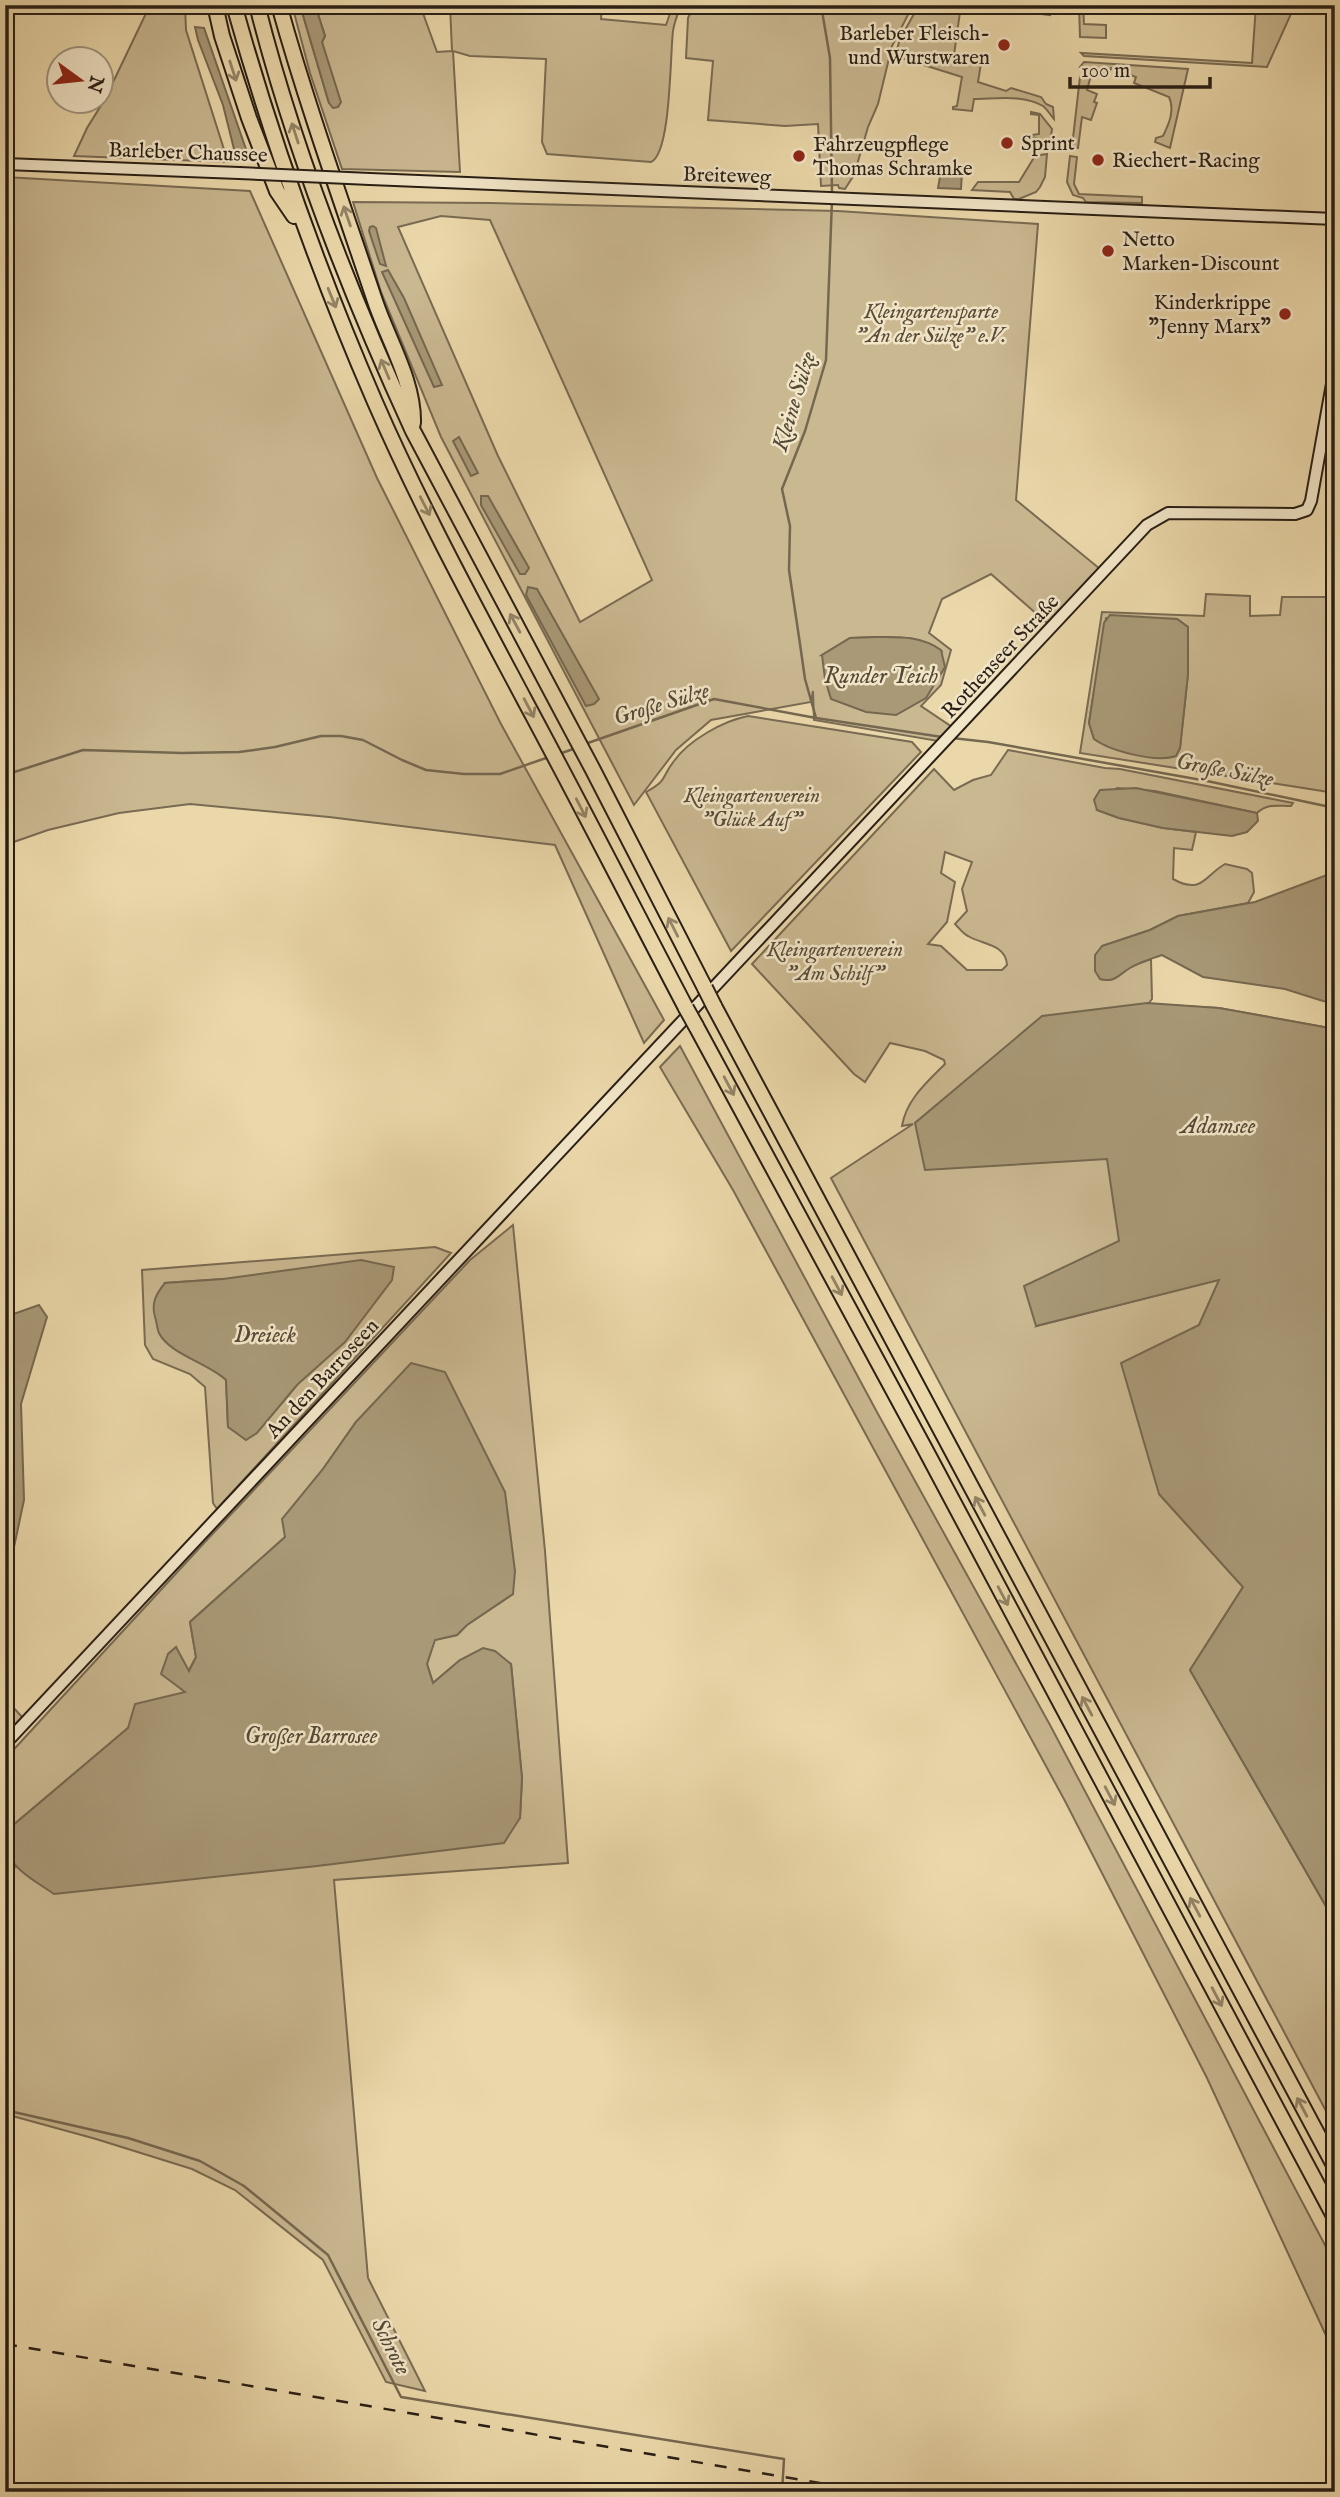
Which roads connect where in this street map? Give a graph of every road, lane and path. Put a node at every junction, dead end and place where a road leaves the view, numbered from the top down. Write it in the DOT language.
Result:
graph roads {
  1 [pos="215,5"];
  2 [pos="234,5"];
  3 [pos="257,5"];
  4 [pos="279,5"];
  5 [pos="5,164"];
  6 [pos="370,178"];
  7 [pos="1335,219"];
  8 [pos="307,234"];
  9 [pos="1335,367"];
  10 [pos="413,431"];
  11 [pos="667,1039"];
  12 [pos="5,1744"];
  13 [pos="1335,2167"];
  14 [pos="1335,2218"];
  1 -- 8 [label="highway, one-way"];
  2 -- 8 [label="highway"];
  10 -- 3 [label="highway, one-way"];
  10 -- 4 [label="highway, one-way"];
  5 -- 6 [label="street, Barleber Chaussee, bridge"];
  6 -- 7 [label="street, Breiteweg"];
  8 -- 14 [label="highway, one-way, bridge"];
  9 -- 11 [label="street, Rothenseer Straße"];
  13 -- 10 [label="highway, one-way, bridge"];
  11 -- 12 [label="street, An den Barroseen"];
}
